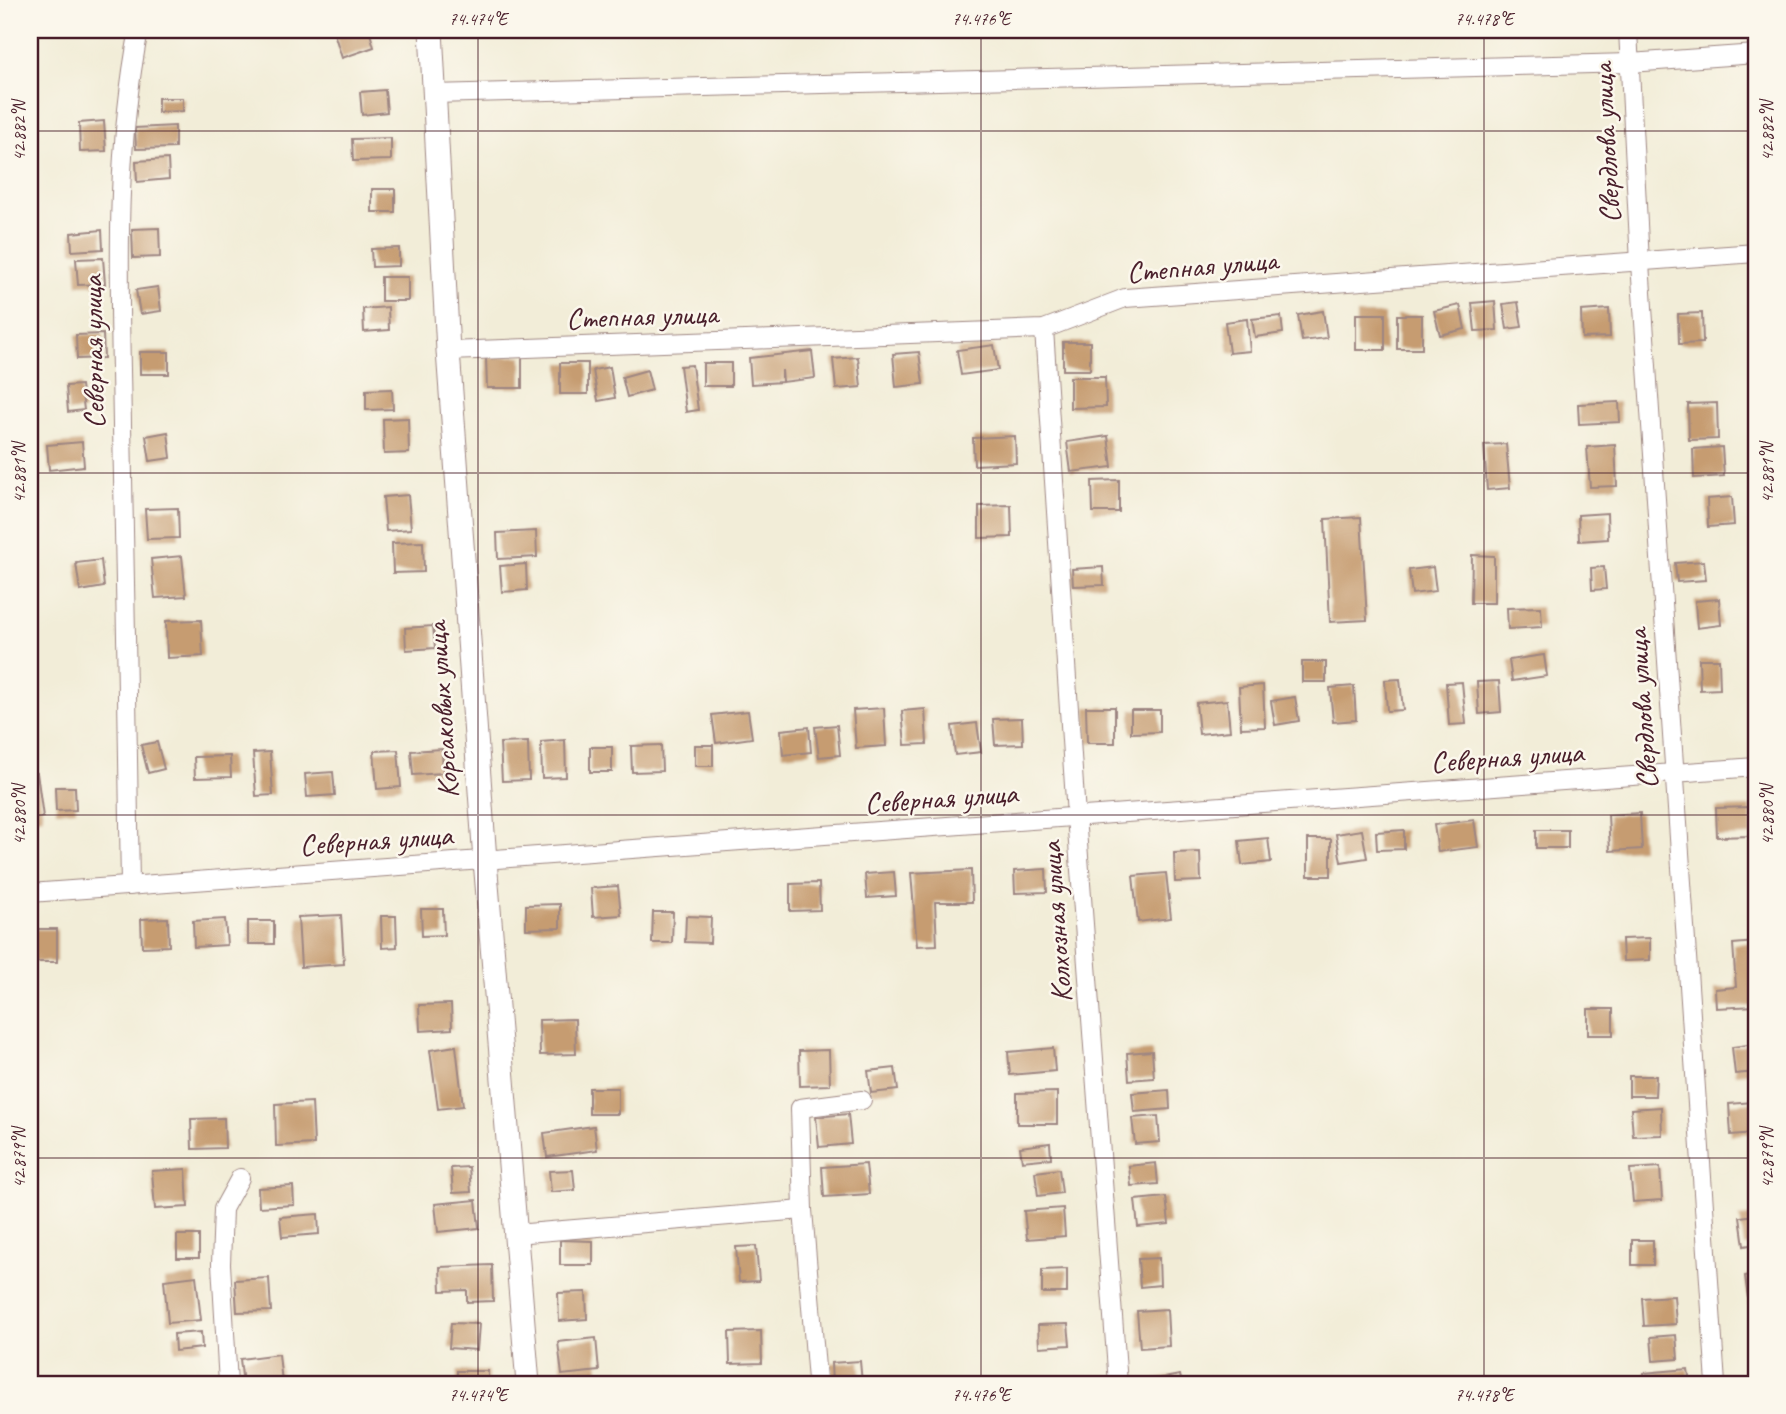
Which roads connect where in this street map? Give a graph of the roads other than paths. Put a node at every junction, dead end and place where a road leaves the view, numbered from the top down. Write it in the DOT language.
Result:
graph roads {
  1 [pos="139,30"];
  2 [pos="431,30"];
  3 [pos="1628,30"];
  4 [pos="1756,54"];
  5 [pos="1630,63"];
  6 [pos="433,94"];
  7 [pos="1756,253"];
  8 [pos="1640,263"];
  9 [pos="1044,329"];
  10 [pos="447,351"];
  11 [pos="1756,767"];
  12 [pos="1674,773"];
  13 [pos="1076,816"];
  14 [pos="485,860"];
  15 [pos="130,886"];
  16 [pos="30,893"];
  17 [pos="862,1100"];
  18 [pos="240,1178"];
  19 [pos="803,1210"];
  20 [pos="515,1234"];
  21 [pos="817,1380"];
  22 [pos="228,1384"];
  23 [pos="527,1384"];
  24 [pos="1118,1384"];
  25 [pos="1716,1384"];
  1 -- 15 [label="street, Северная улица"];
  2 -- 6 [label="street, Корсаковых улица"];
  3 -- 5 [label="street, Свердлова улица"];
  4 -- 5 [label="street"];
  5 -- 6 [label="street"];
  5 -- 8 [label="street, Свердлова улица"];
  6 -- 10 [label="street, Корсаковых улица"];
  7 -- 8 [label="street, Степная улица"];
  8 -- 9 [label="street, Степная улица"];
  8 -- 12 [label="street, Свердлова улица"];
  9 -- 10 [label="street, Степная улица"];
  9 -- 13 [label="street, Колхозная улица"];
  10 -- 14 [label="street, Корсаковых улица"];
  11 -- 12 [label="street, Северная улица"];
  12 -- 13 [label="street, Северная улица"];
  12 -- 25 [label="street, Свердлова улица"];
  13 -- 14 [label="street, Северная улица"];
  13 -- 24 [label="street, Колхозная улица"];
  14 -- 15 [label="street, Северная улица"];
  14 -- 20 [label="street, Корсаковых улица"];
  15 -- 16 [label="street, Северная улица"];
  17 -- 19 [label="street"];
  18 -- 22 [label="street"];
  19 -- 20 [label="street"];
  19 -- 21 [label="street"];
  20 -- 23 [label="street, Корсаковых улица"];
}
